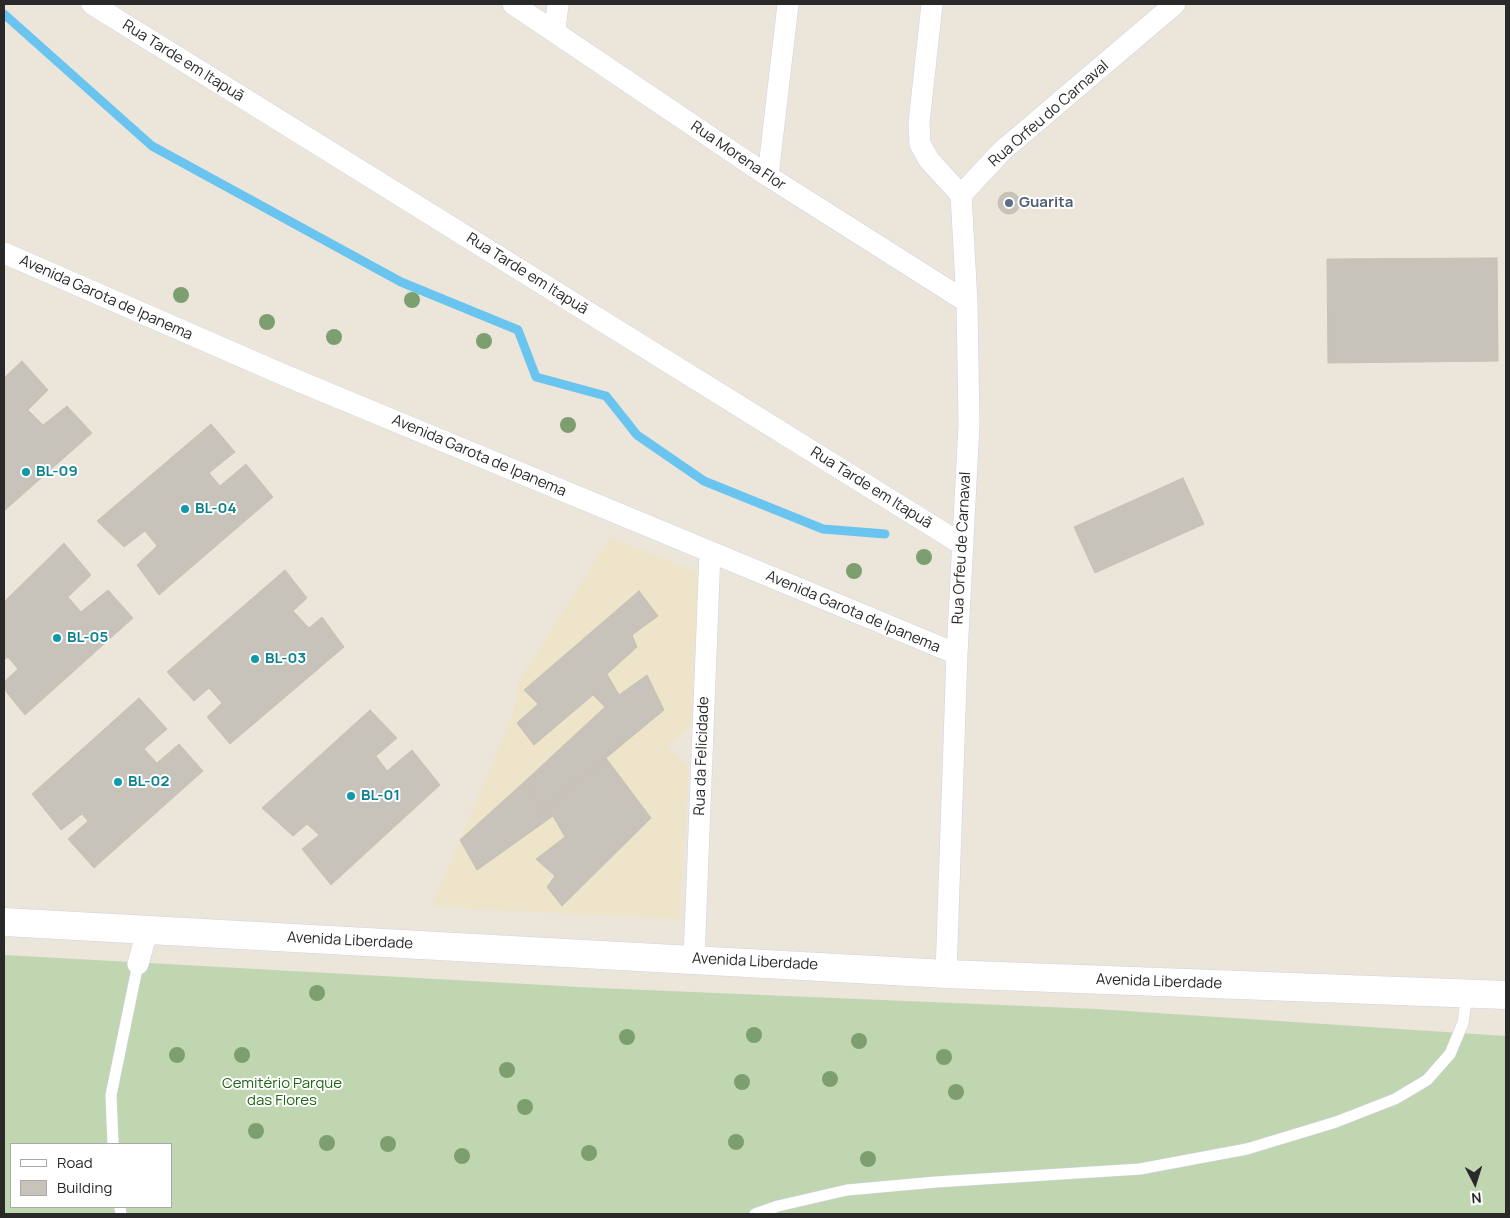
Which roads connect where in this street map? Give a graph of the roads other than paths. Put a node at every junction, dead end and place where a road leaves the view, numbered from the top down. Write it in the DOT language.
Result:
graph roads {
  1 [pos="92,4"];
  2 [pos="513,4"];
  3 [pos="558,4"];
  4 [pos="788,4"];
  5 [pos="932,4"];
  6 [pos="1175,4"];
  7 [pos="555,30"];
  8 [pos="768,176"];
  9 [pos="961,195"];
  10 [pos="4,253"];
  11 [pos="967,302"];
  12 [pos="962,545"];
  13 [pos="710,552"];
  14 [pos="956,654"];
  15 [pos="4,922"];
  16 [pos="147,931"];
  17 [pos="694,959"];
  18 [pos="138,964"];
  19 [pos="946,974"];
  20 [pos="1467,994"];
  21 [pos="1506,995"];
  22 [pos="113,1143"];
  23 [pos="755,1214"];
  1 -- 12 [label="street, Rua Tarde em Itapuã"];
  2 -- 7 [label="street, Rua Morena Flor"];
  3 -- 7 [label="street"];
  4 -- 8 [label="street"];
  5 -- 9 [label="street"];
  6 -- 9 [label="street, Rua Orfeu do Carnaval"];
  7 -- 8 [label="street, Rua Morena Flor"];
  8 -- 11 [label="street, Rua Morena Flor"];
  9 -- 11 [label="street"];
  10 -- 13 [label="street, Avenida Garota de Ipanema"];
  11 -- 12 [label="street, Rua Orfeu de Carnaval"];
  12 -- 14 [label="street, Rua Orfeu de Carnaval"];
  13 -- 14 [label="street, Avenida Garota de Ipanema"];
  13 -- 17 [label="street, Rua da Felicidade"];
  14 -- 19 [label="street, Rua Orfeu de Carnaval"];
  15 -- 16 [label="main road, Avenida Liberdade"];
  16 -- 17 [label="main road, Avenida Liberdade"];
  16 -- 18 [label="street"];
  17 -- 19 [label="main road, Avenida Liberdade"];
  18 -- 22 [label="lane"];
  19 -- 20 [label="main road, Avenida Liberdade"];
  20 -- 21 [label="main road, Avenida Liberdade"];
  20 -- 23 [label="lane"];
}
